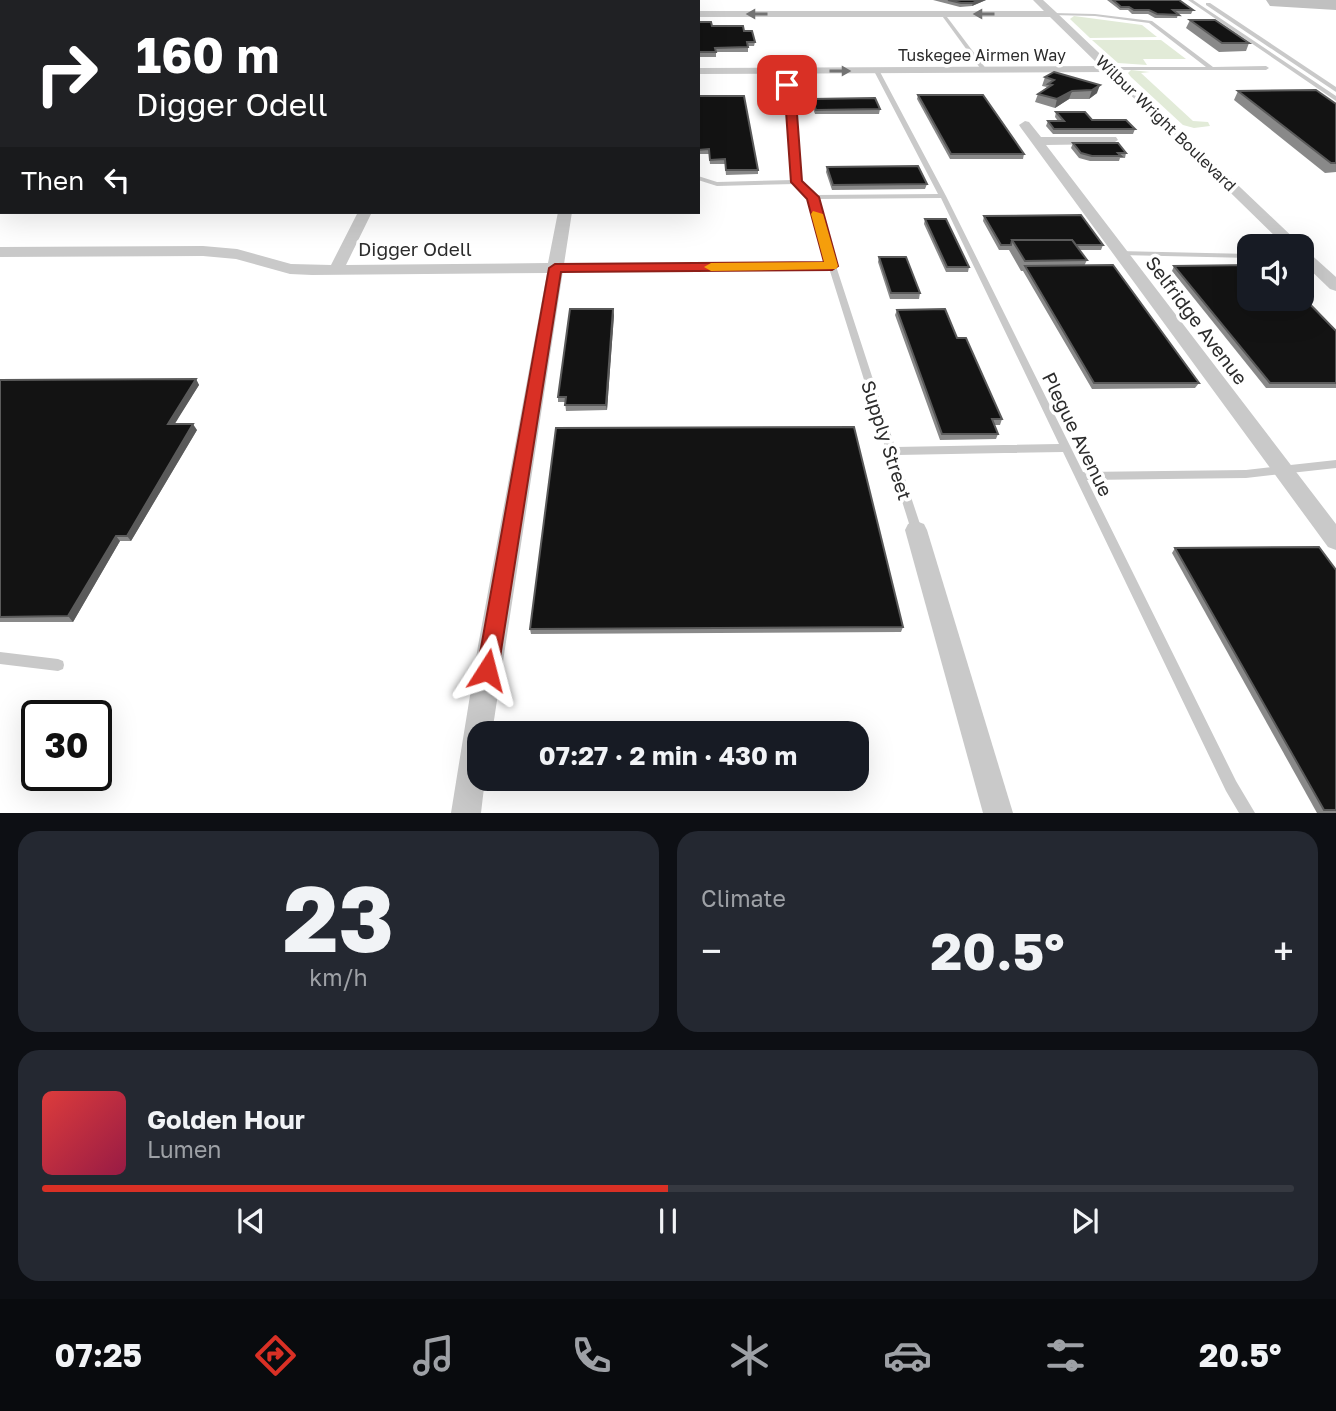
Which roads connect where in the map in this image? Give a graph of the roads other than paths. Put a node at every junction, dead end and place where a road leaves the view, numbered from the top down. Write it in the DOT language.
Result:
graph roads {
  1 [pos="1038,0"];
  2 [pos="1190,0"];
  3 [pos="1202,0"];
  4 [pos="700,14"];
  5 [pos="942,14"];
  6 [pos="1053,14"];
  7 [pos="1210,68"];
  8 [pos="1266,68"];
  9 [pos="1109,69"];
  10 [pos="700,71"];
  11 [pos="783,71"];
  12 [pos="877,71"];
  13 [pos="985,71"];
  14 [pos="1336,90"];
  15 [pos="1336,99"];
  16 [pos="1025,125"];
  17 [pos="1112,140"];
  18 [pos="1037,141"];
  19 [pos="700,179"];
  20 [pos="797,182"];
  21 [pos="943,196"];
  22 [pos="813,197"];
  23 [pos="364,214"];
  24 [pos="565,214"];
  25 [pos="1281,234"];
  26 [pos="0,252"];
  27 [pos="1121,253"];
  28 [pos="1237,256"];
  29 [pos="1314,265"];
  30 [pos="832,266"];
  31 [pos="555,268"];
  32 [pos="336,270"];
  33 [pos="1336,286"];
  34 [pos="1065,447"];
  35 [pos="891,451"];
  36 [pos="1336,464"];
  37 [pos="1282,469"];
  38 [pos="1079,476"];
  39 [pos="916,530"];
  40 [pos="1336,541"];
  41 [pos="0,658"];
  42 [pos="58,665"];
  43 [pos="466,813"];
  44 [pos="998,813"];
  45 [pos="1248,813"];
  1 -- 6 [label="street, Wilbur Wright Boulevard"];
  2 -- 15 [label="lane"];
  3 -- 14 [label="lane"];
  5 -- 4 [label="street, one-way"];
  6 -- 5 [label="street, one-way"];
  5 -- 13 [label="lane"];
  6 -- 7 [label="lane"];
  6 -- 9 [label="street, Wilbur Wright Boulevard"];
  7 -- 8 [label="lane, Tuskegee Airmen Way"];
  7 -- 9 [label="lane, Tuskegee Airmen Way"];
  9 -- 13 [label="street, Tuskegee Airmen Way"];
  9 -- 25 [label="street, Wilbur Wright Boulevard"];
  10 -- 11 [label="street, Tuskegee Airmen Way"];
  11 -- 12 [label="street, Tuskegee Airmen Way, one-way"];
  11 -- 20 [label="lane"];
  12 -- 13 [label="street, Tuskegee Airmen Way"];
  12 -- 21 [label="lane, Plegue Avenue"];
  16 -- 18 [label="street, Selfridge Avenue"];
  17 -- 18 [label="street"];
  18 -- 27 [label="street, Selfridge Avenue"];
  19 -- 20 [label="lane"];
  20 -- 22 [label="lane"];
  21 -- 22 [label="lane"];
  21 -- 34 [label="lane, Plegue Avenue"];
  22 -- 30 [label="lane, Supply Street"];
  23 -- 32 [label="street"];
  24 -- 31 [label="street"];
  26 -- 32 [label="street, Digger Odell"];
  27 -- 28 [label="lane"];
  27 -- 37 [label="street, Selfridge Avenue"];
  29 -- 33 [label="street, Wilbur Wright Boulevard"];
  30 -- 31 [label="lane, Digger Odell"];
  30 -- 35 [label="lane, Supply Street"];
  31 -- 32 [label="street, Digger Odell"];
  31 -- 43 [label="street"];
  34 -- 35 [label="lane"];
  34 -- 38 [label="lane, Plegue Avenue"];
  35 -- 39 [label="lane, Supply Street"];
  36 -- 37 [label="lane"];
  37 -- 38 [label="lane"];
  37 -- 40 [label="street, Selfridge Avenue"];
  38 -- 45 [label="lane, Plegue Avenue"];
  39 -- 44 [label="street, Supply Street"];
  41 -- 42 [label="lane"];
}
